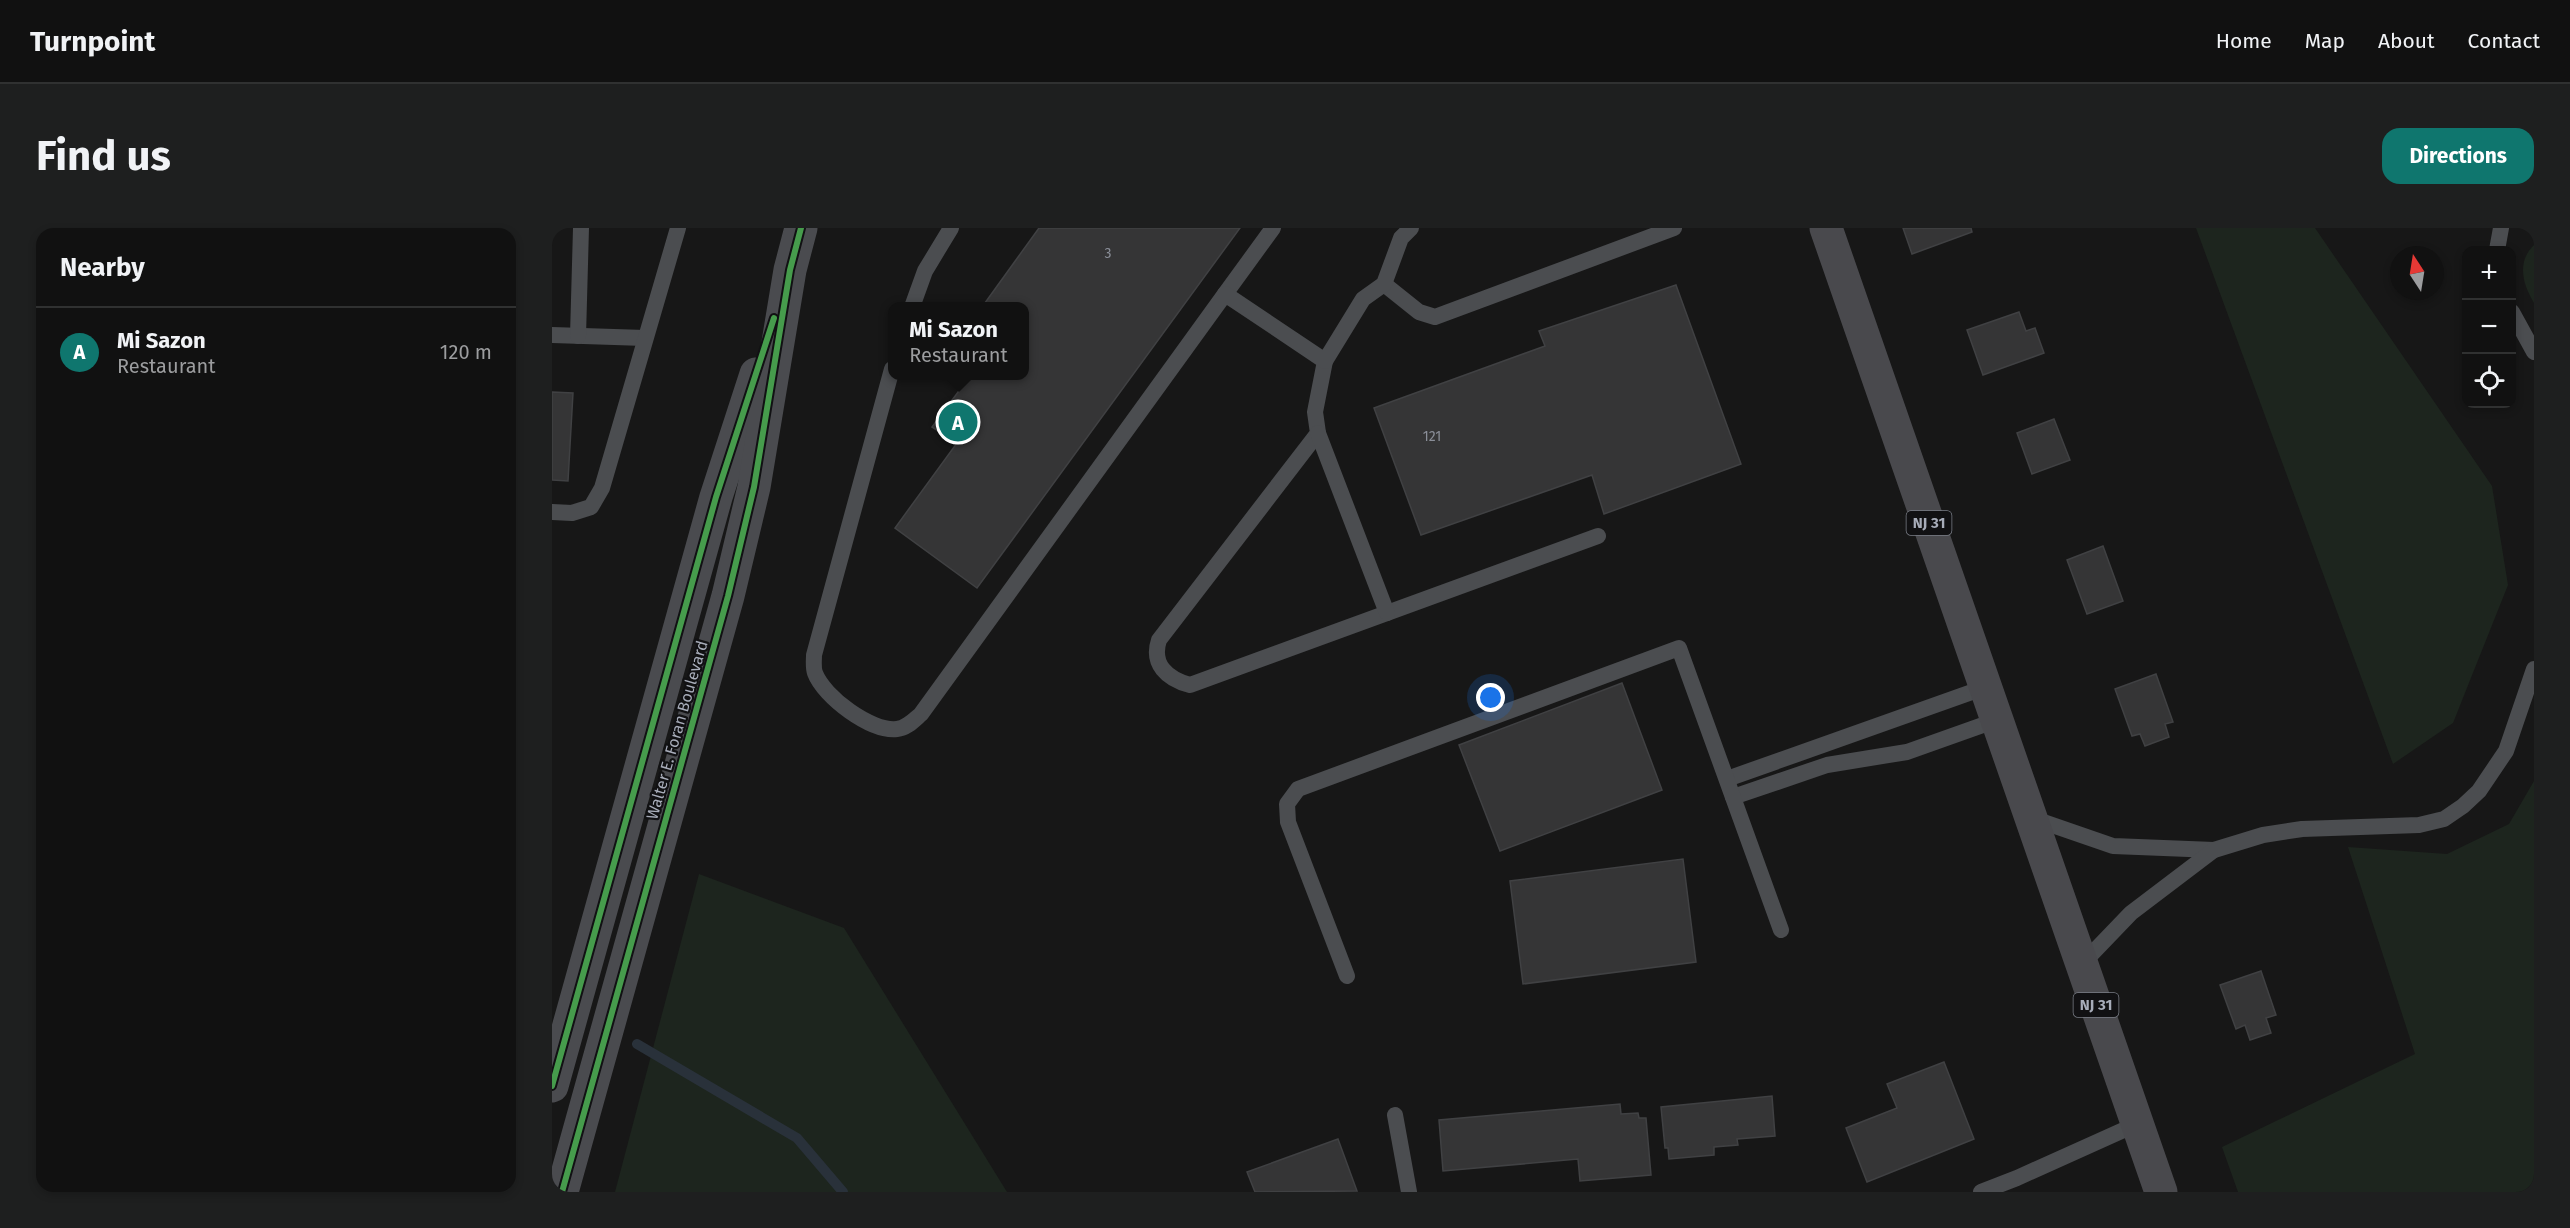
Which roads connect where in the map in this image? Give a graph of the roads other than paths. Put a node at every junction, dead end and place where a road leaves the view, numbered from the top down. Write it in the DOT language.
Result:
graph roads {
  1 [pos="581,228"];
  2 [pos="678,228"];
  3 [pos="801,228"];
  4 [pos="951,228"];
  5 [pos="1273,228"];
  6 [pos="1411,228"];
  7 [pos="1674,228"];
  8 [pos="1826,228"];
  9 [pos="2500,228"];
  10 [pos="2498,246"];
  11 [pos="790,270"];
  12 [pos="1384,284"];
  13 [pos="1225,294"];
  14 [pos="913,302"];
  15 [pos="2516,321"];
  16 [pos="552,335"];
  17 [pos="578,336"];
  18 [pos="645,338"];
  19 [pos="2534,352"];
  20 [pos="1326,361"];
  21 [pos="889,380"];
  22 [pos="1318,433"];
  23 [pos="552,512"];
  24 [pos="1598,536"];
  25 [pos="1387,613"];
  26 [pos="2534,669"];
  27 [pos="1986,687"];
  28 [pos="1997,720"];
  29 [pos="1727,779"];
  30 [pos="1733,797"];
  31 [pos="2032,818"];
  32 [pos="2214,850"];
  33 [pos="1781,930"];
  34 [pos="2082,964"];
  35 [pos="1347,976"];
  36 [pos="552,1086"];
  37 [pos="1395,1114"];
  38 [pos="2137,1124"];
  39 [pos="562,1192"];
  40 [pos="1409,1192"];
  41 [pos="1981,1192"];
  42 [pos="2161,1192"];
  1 -- 17 [label="lane"];
  2 -- 18 [label="lane"];
  3 -- 11 [label="street, Walter E. Foran Boulevard"];
  4 -- 14 [label="lane"];
  5 -- 13 [label="lane"];
  6 -- 12 [label="lane"];
  7 -- 12 [label="lane"];
  8 -- 27 [label="highway, NJ 31"];
  9 -- 10 [label="lane"];
  11 -- 36 [label="street, Walter E. Foran Boulevard"];
  11 -- 39 [label="street, Walter E. Foran Boulevard"];
  12 -- 20 [label="lane"];
  13 -- 20 [label="lane"];
  13 -- 21 [label="lane"];
  15 -- 19 [label="lane"];
  16 -- 17 [label="lane"];
  17 -- 18 [label="lane"];
  18 -- 23 [label="lane"];
  20 -- 22 [label="lane"];
  22 -- 25 [label="lane"];
  22 -- 25 [label="lane"];
  24 -- 25 [label="lane"];
  26 -- 32 [label="lane"];
  27 -- 28 [label="highway, NJ 31"];
  27 -- 29 [label="lane"];
  28 -- 30 [label="lane"];
  28 -- 31 [label="highway, NJ 31"];
  29 -- 30 [label="lane"];
  29 -- 35 [label="lane"];
  30 -- 33 [label="lane"];
  31 -- 32 [label="lane"];
  31 -- 34 [label="highway, NJ 31"];
  32 -- 34 [label="lane"];
  34 -- 38 [label="highway, NJ 31"];
  37 -- 40 [label="lane"];
  38 -- 41 [label="lane"];
  38 -- 42 [label="highway, NJ 31"];
}
